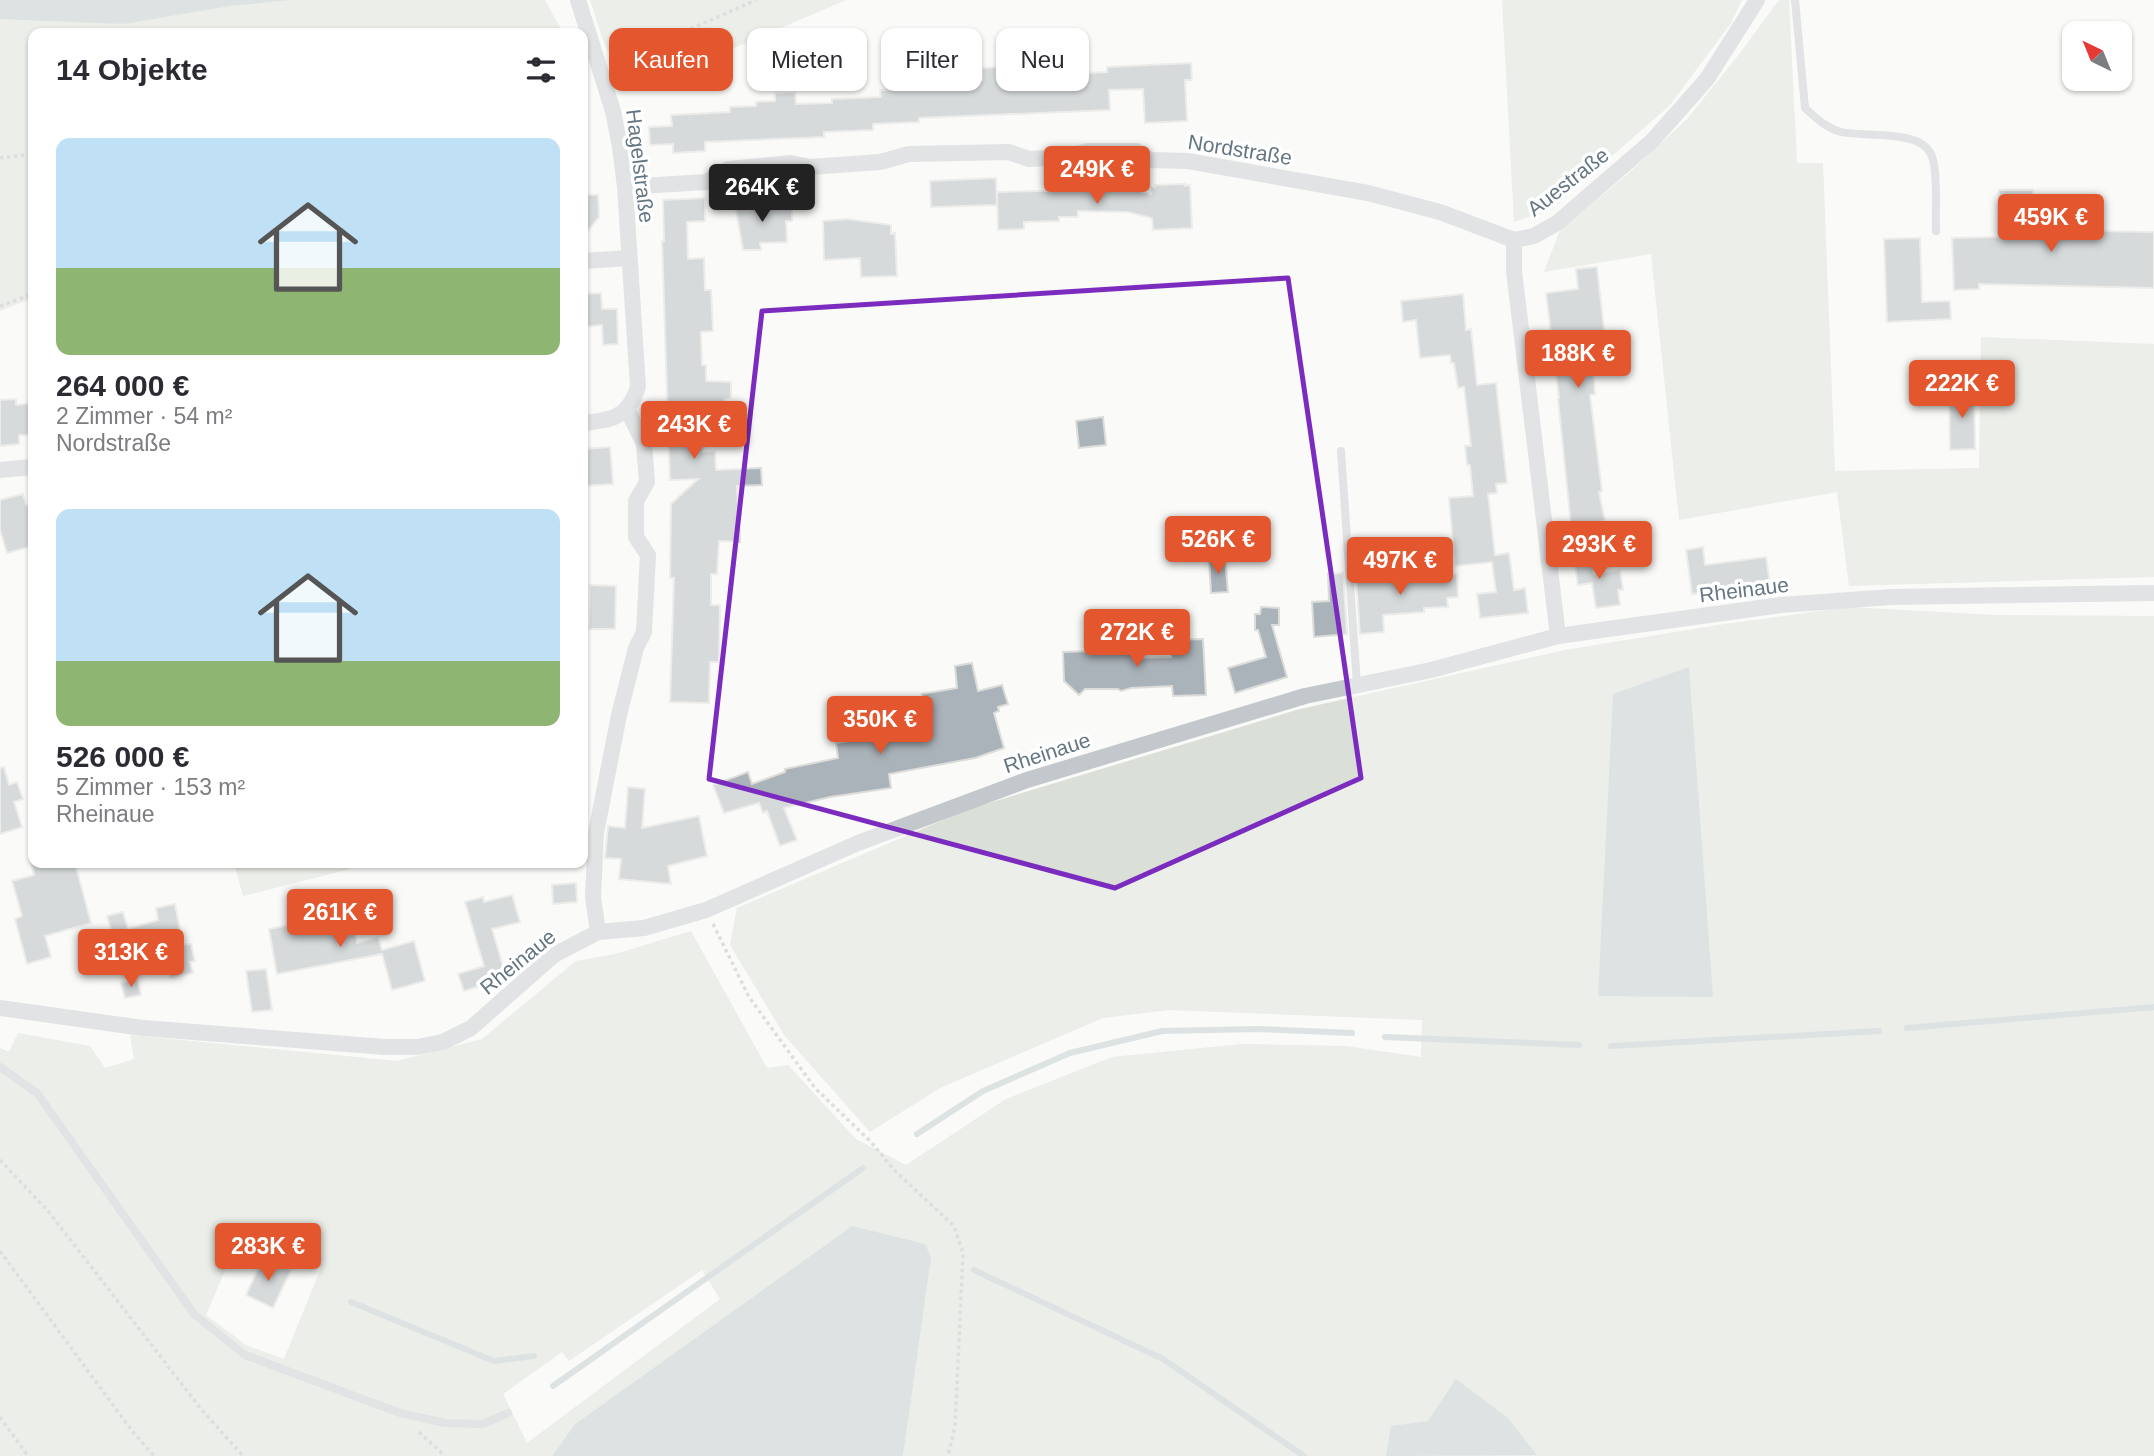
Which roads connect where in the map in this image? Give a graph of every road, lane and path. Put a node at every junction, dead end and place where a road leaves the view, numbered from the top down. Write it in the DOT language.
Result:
graph roads {
  1 [pos="578,0"];
  2 [pos="756,0"];
  3 [pos="1758,0"];
  4 [pos="1795,0"];
  5 [pos="587,28"];
  6 [pos="588,31"];
  7 [pos="600,69"];
  8 [pos="28,155"];
  9 [pos="0,158"];
  10 [pos="625,187"];
  11 [pos="1936,231"];
  12 [pos="1514,240"];
  13 [pos="629,258"];
  14 [pos="588,261"];
  15 [pos="28,296"];
  16 [pos="0,306"];
  17 [pos="627,409"];
  18 [pos="588,422"];
  19 [pos="1341,451"];
  20 [pos="28,467"];
  21 [pos="0,470"];
  22 [pos="2154,593"];
  23 [pos="1558,636"];
  24 [pos="1357,685"];
  25 [pos="706,910"];
  26 [pos="598,932"];
  27 [pos="0,1007"];
  28 [pos="0,1067"];
  29 [pos="0,1160"];
  30 [pos="0,1251"];
  31 [pos="400,1413"];
  32 [pos="508,1413"];
  33 [pos="0,1416"];
  34 [pos="28,1456"];
  35 [pos="153,1456"];
  36 [pos="243,1456"];
  37 [pos="445,1456"];
  38 [pos="948,1456"];
  1 -- 5 [label="street, Hagelstraße"];
  2 -- 7 [label="path"];
  3 -- 12 [label="street, Auestraße"];
  4 -- 11 [label="lane"];
  6 -- 7 [label="street, Hagelstraße"];
  7 -- 10 [label="street, Hagelstraße"];
  8 -- 9 [label="path"];
  10 -- 12 [label="street, Nordstraße"];
  10 -- 13 [label="street, Hagelstraße"];
  12 -- 23 [label="street, Auestraße"];
  13 -- 14 [label="street"];
  13 -- 17 [label="street, Hagelstraße"];
  15 -- 16 [label="path"];
  17 -- 18 [label="street"];
  17 -- 26 [label="street"];
  19 -- 24 [label="lane"];
  20 -- 21 [label="street"];
  22 -- 23 [label="street, Rheinaue"];
  23 -- 24 [label="street, Rheinaue"];
  24 -- 25 [label="street, Rheinaue"];
  25 -- 26 [label="street, Rheinaue"];
  25 -- 38 [label="path"];
  26 -- 27 [label="street, Rheinaue"];
  28 -- 31 [label="lane"];
  29 -- 36 [label="path"];
  30 -- 35 [label="path"];
  31 -- 32 [label="lane"];
  31 -- 37 [label="path"];
  33 -- 34 [label="path"];
}
